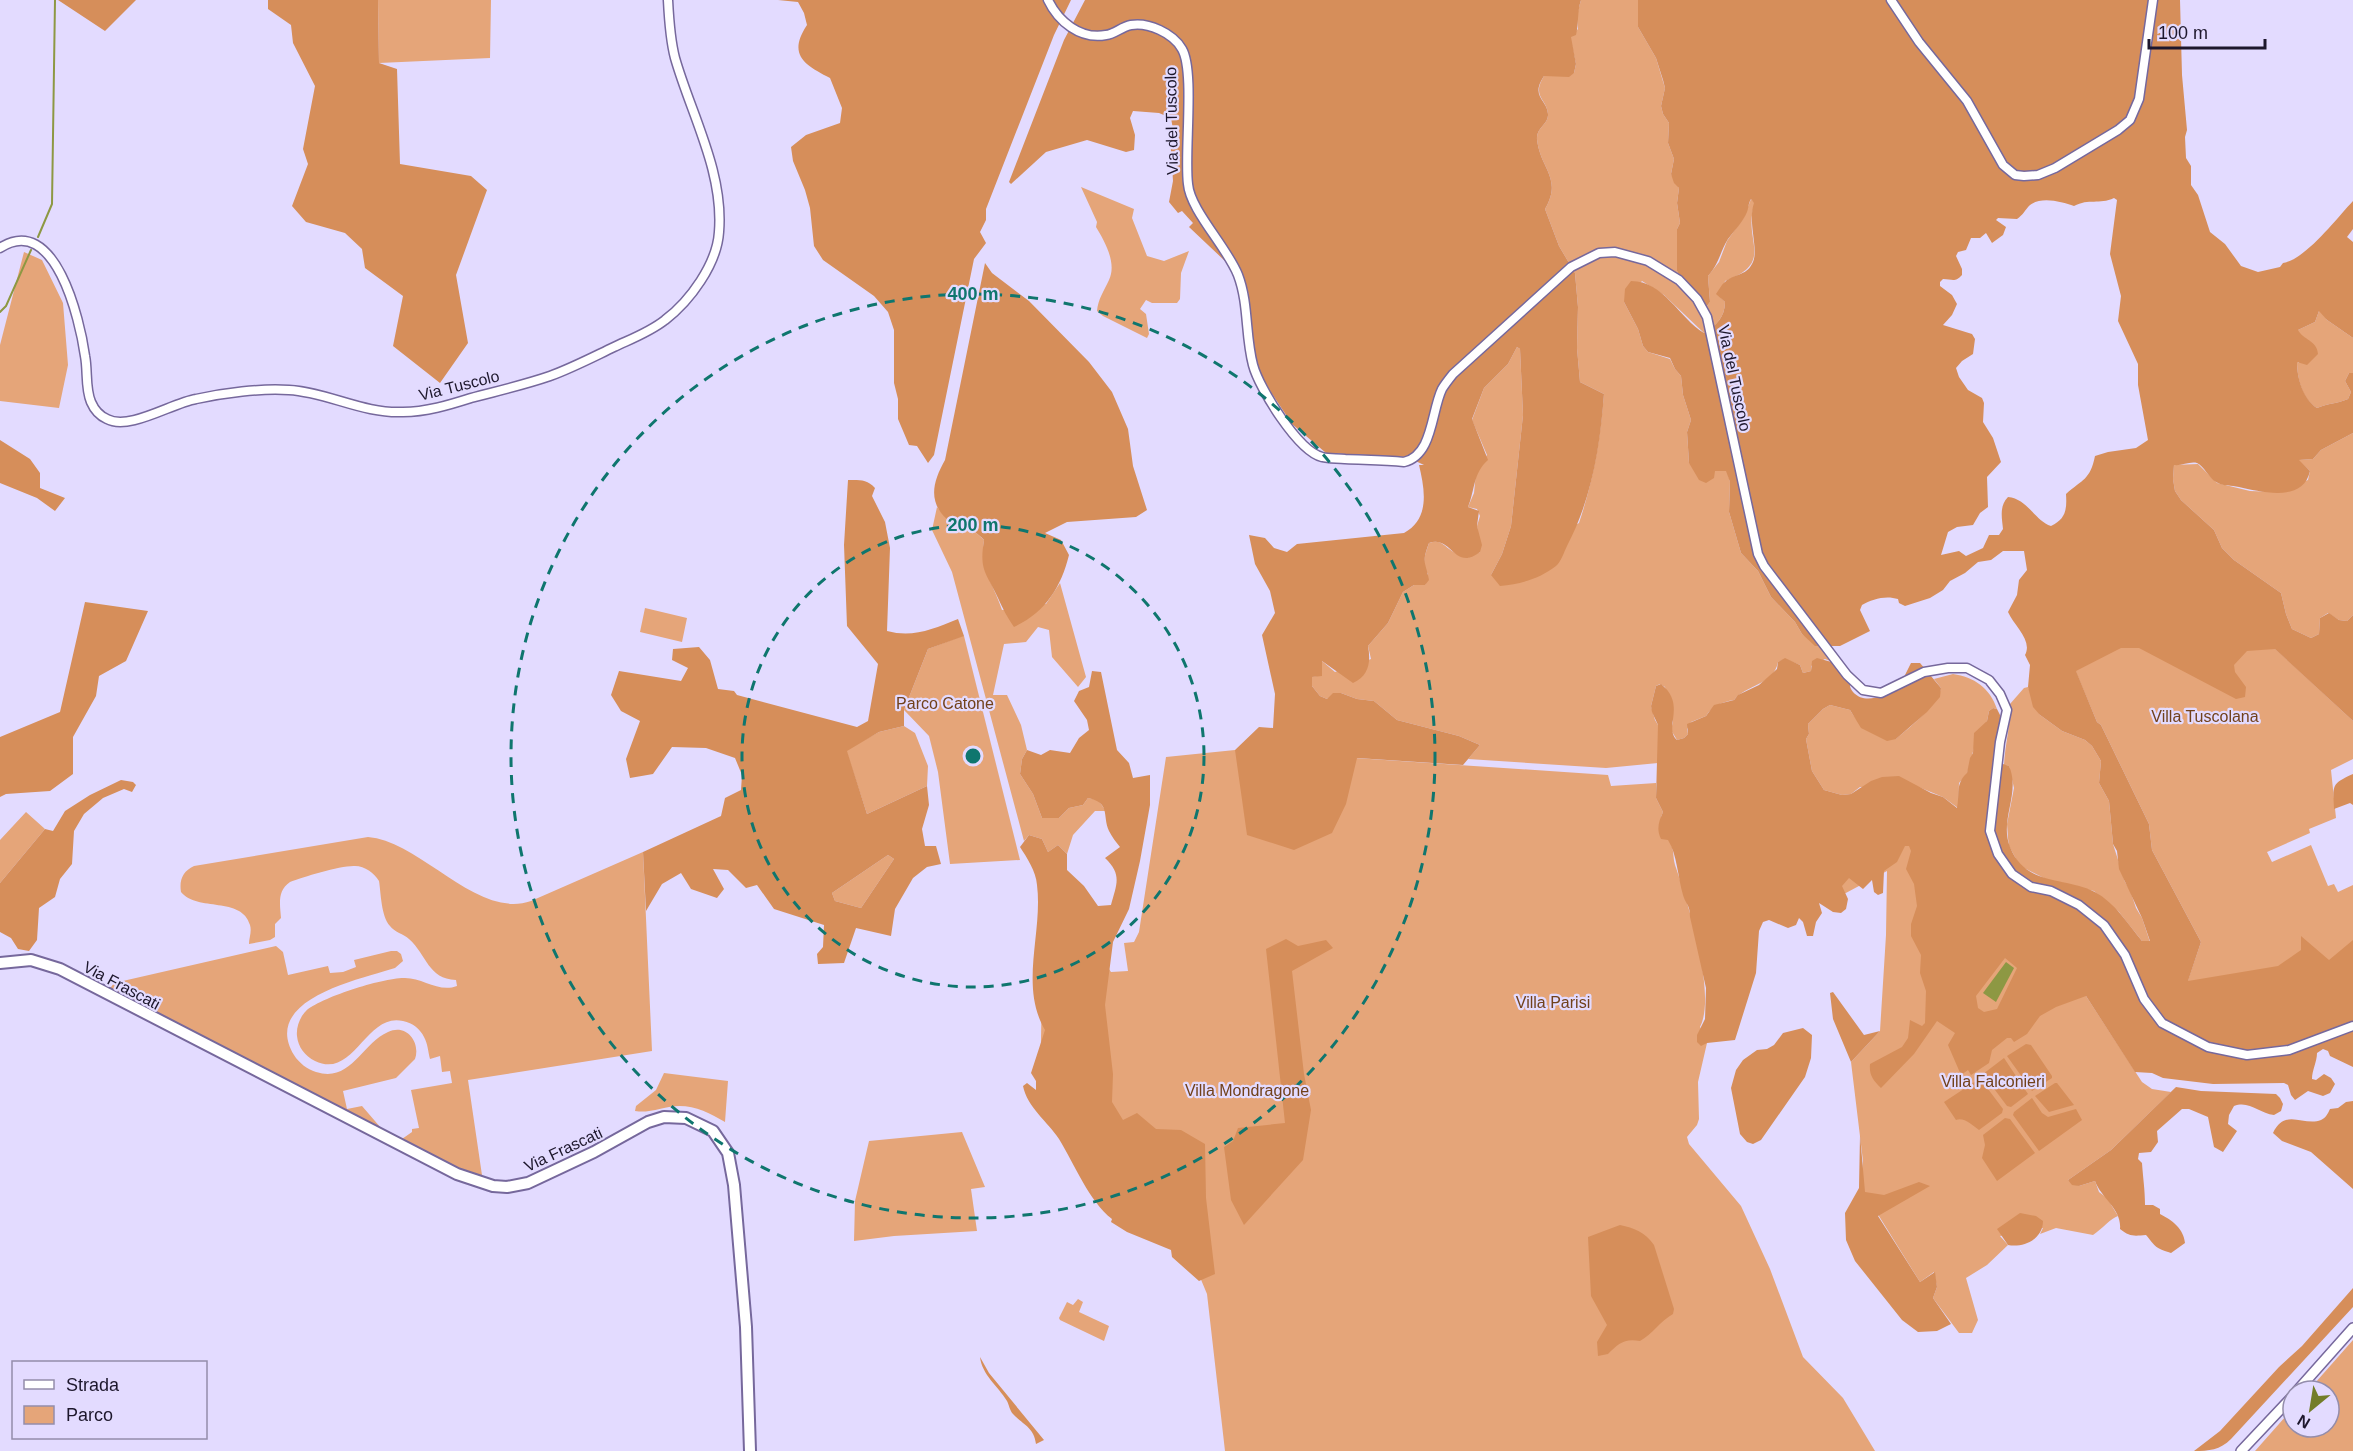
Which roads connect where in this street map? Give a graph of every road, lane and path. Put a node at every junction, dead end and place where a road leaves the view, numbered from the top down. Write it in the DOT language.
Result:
graph roads {
  1 [pos="668,0"];
  2 [pos="1048,0"];
  3 [pos="1891,0"];
  4 [pos="2153,0"];
  5 [pos="0,248"];
  6 [pos="0,963"];
  7 [pos="2353,1026"];
  8 [pos="2353,1328"];
  9 [pos="2308,1379"];
  10 [pos="2281,1408"];
  11 [pos="750,1451"];
  12 [pos="2241,1451"];
  1 -- 5 [label="street, Via Tuscolo"];
  2 -- 7 [label="street, Via del Tuscolo"];
  3 -- 4 [label="street"];
  6 -- 11 [label="main road, Via Frascati"];
  8 -- 9 [label="main road"];
  10 -- 12 [label="main road"];
}
